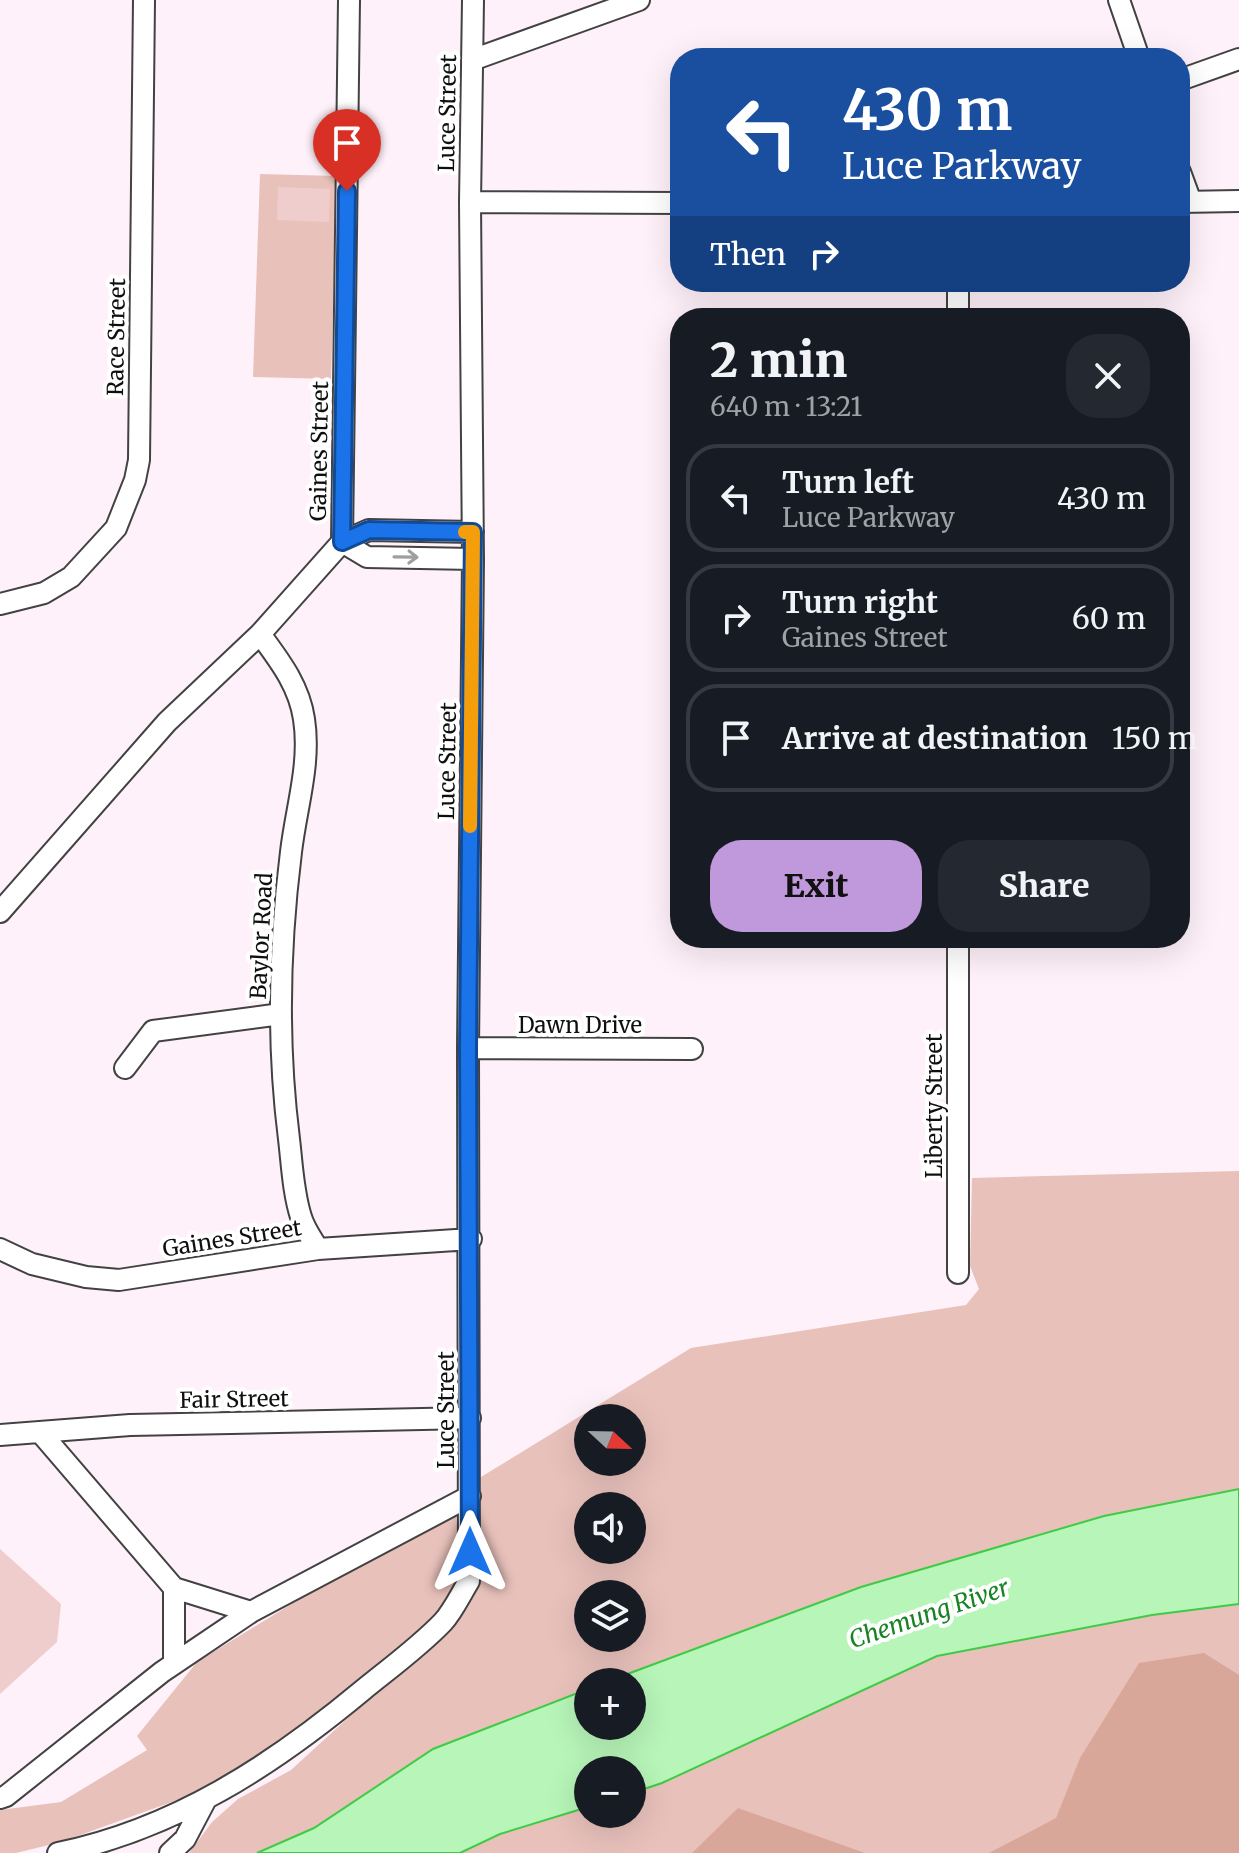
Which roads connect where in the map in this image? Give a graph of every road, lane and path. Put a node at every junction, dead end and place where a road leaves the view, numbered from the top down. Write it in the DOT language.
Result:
graph roads {
  1 [pos="144,0"];
  2 [pos="349,0"];
  3 [pos="473,0"];
  4 [pos="639,0"];
  5 [pos="1119,0"];
  6 [pos="1136,48"];
  7 [pos="1239,59"];
  8 [pos="472,60"];
  9 [pos="1190,76"];
  10 [pos="1239,201"];
  11 [pos="470,202"];
  12 [pos="1190,202"];
  13 [pos="670,203"];
  14 [pos="473,532"];
  15 [pos="342,542"];
  16 [pos="473,559"];
  17 [pos="0,604"];
  18 [pos="260,634"];
  19 [pos="0,912"];
  20 [pos="958,948"];
  21 [pos="281,1014"];
  22 [pos="468,1048"];
  23 [pos="692,1049"];
  24 [pos="125,1068"];
  25 [pos="471,1239"];
  26 [pos="318,1249"];
  27 [pos="2,1251"];
  28 [pos="958,1273"];
  29 [pos="470,1418"];
  30 [pos="40,1432"];
  31 [pos="0,1435"];
  32 [pos="470,1496"];
  33 [pos="174,1588"];
  34 [pos="251,1612"];
  35 [pos="174,1664"];
  36 [pos="0,1798"];
  37 [pos="205,1801"];
  38 [pos="177,1848"];
  39 [pos="58,1853"];
  1 -- 17 [label="street, Race Street"];
  2 -- 15 [label="street, Gaines Street"];
  3 -- 8 [label="street, Luce Street"];
  4 -- 8 [label="street"];
  5 -- 6 [label="street"];
  7 -- 9 [label="street"];
  8 -- 11 [label="street, Luce Street"];
  10 -- 12 [label="street"];
  11 -- 13 [label="street"];
  11 -- 14 [label="street, Luce Street"];
  14 -- 15 [label="street"];
  14 -- 16 [label="street, Luce Street"];
  15 -- 16 [label="street, one-way"];
  15 -- 18 [label="street, Gaines Street"];
  16 -- 22 [label="street, Luce Street"];
  18 -- 19 [label="street, Gaines Street"];
  18 -- 21 [label="street, Baylor Road"];
  20 -- 28 [label="street, Liberty Street"];
  21 -- 24 [label="street"];
  21 -- 26 [label="street, Baylor Road"];
  22 -- 23 [label="street, Dawn Drive"];
  22 -- 25 [label="street, Luce Street"];
  25 -- 26 [label="street, Gaines Street"];
  25 -- 29 [label="street, Luce Street"];
  26 -- 27 [label="street, Gaines Street"];
  29 -- 30 [label="street, Fair Street"];
  29 -- 32 [label="street, Luce Street"];
  30 -- 31 [label="street, Fair Street"];
  30 -- 33 [label="street"];
  32 -- 34 [label="street"];
  32 -- 37 [label="street, Luce Street"];
  33 -- 34 [label="street"];
  33 -- 35 [label="street"];
  34 -- 35 [label="street"];
  35 -- 36 [label="street"];
  37 -- 38 [label="street"];
  37 -- 39 [label="street, Luce Street"];
}
